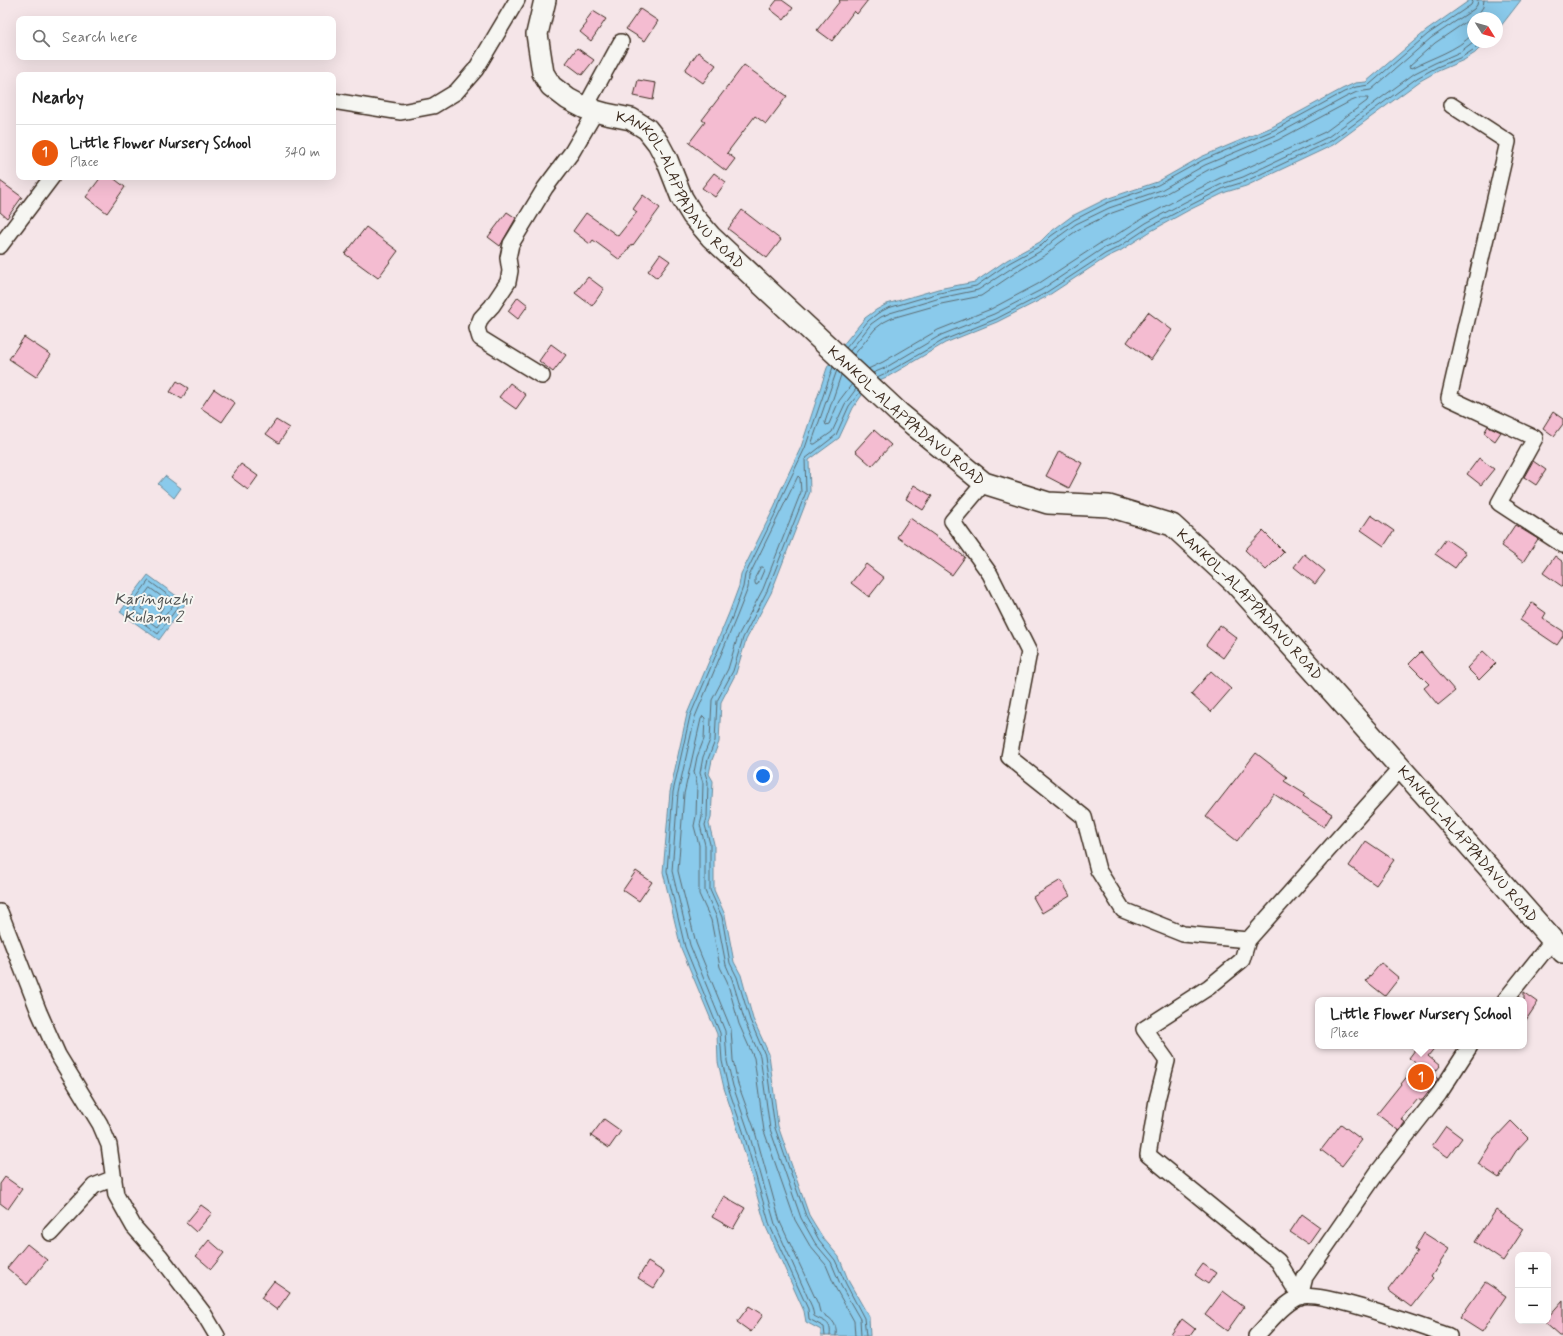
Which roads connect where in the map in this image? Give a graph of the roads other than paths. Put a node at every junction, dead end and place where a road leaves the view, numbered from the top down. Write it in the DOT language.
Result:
graph roads {
  1 [pos="518,0"];
  2 [pos="545,0"];
  3 [pos="622,42"];
  4 [pos="336,101"];
  5 [pos="1451,105"];
  6 [pos="591,109"];
  7 [pos="50,180"];
  8 [pos="0,246"];
  9 [pos="542,376"];
  10 [pos="984,483"];
  11 [pos="1563,545"];
  12 [pos="1401,768"];
  13 [pos="0,912"];
  14 [pos="1248,940"];
  15 [pos="1558,946"];
  16 [pos="1508,997"];
  17 [pos="1468,1049"];
  18 [pos="114,1178"];
  19 [pos="51,1233"];
  20 [pos="1300,1297"];
  21 [pos="217,1336"];
  22 [pos="1256,1336"];
  23 [pos="1449,1336"];
  1 -- 4 [label="street"];
  2 -- 6 [label="main road, KANKOL-ALAPPADAVU ROAD"];
  3 -- 6 [label="street"];
  5 -- 11 [label="street"];
  6 -- 9 [label="street"];
  6 -- 10 [label="main road, KANKOL-ALAPPADAVU ROAD"];
  7 -- 8 [label="street"];
  10 -- 12 [label="main road, KANKOL-ALAPPADAVU ROAD"];
  10 -- 14 [label="street"];
  12 -- 14 [label="street"];
  12 -- 15 [label="main road, KANKOL-ALAPPADAVU ROAD"];
  13 -- 18 [label="street"];
  14 -- 20 [label="street"];
  15 -- 16 [label="street"];
  17 -- 20 [label="street"];
  18 -- 19 [label="street"];
  18 -- 21 [label="street"];
  20 -- 22 [label="street"];
  20 -- 23 [label="street"];
}
